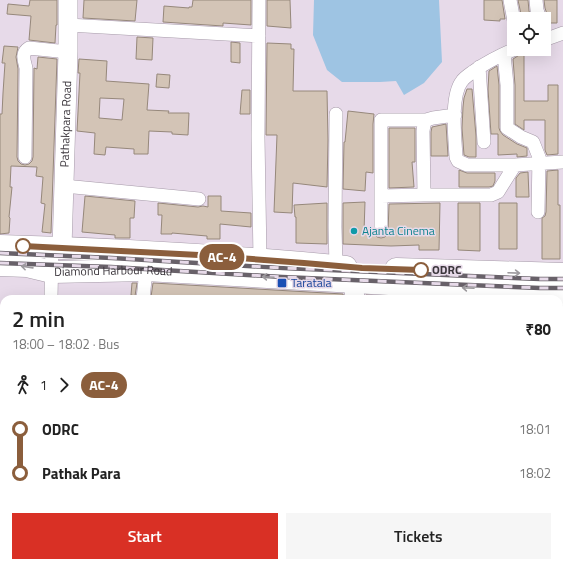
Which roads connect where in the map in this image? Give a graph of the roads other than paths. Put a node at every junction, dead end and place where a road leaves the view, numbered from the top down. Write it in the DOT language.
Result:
graph roads {
  1 [pos="68,0"];
  2 [pos="259,0"];
  3 [pos="510,0"];
  4 [pos="536,0"];
  5 [pos="512,12"];
  6 [pos="538,12"];
  7 [pos="68,25"];
  8 [pos="563,34"];
  9 [pos="259,36"];
  10 [pos="551,37"];
  11 [pos="68,52"];
  12 [pos="507,52"];
  13 [pos="510,56"];
  14 [pos="479,68"];
  15 [pos="336,114"];
  16 [pos="455,115"];
  17 [pos="426,120"];
  18 [pos="484,142"];
  19 [pos="25,157"];
  20 [pos="563,162"];
  21 [pos="540,164"];
  22 [pos="516,165"];
  23 [pos="64,186"];
  24 [pos="424,195"];
  25 [pos="381,196"];
  26 [pos="199,199"];
  27 [pos="538,212"];
  28 [pos="380,230"];
  29 [pos="0,246"];
  30 [pos="57,248"];
  31 [pos="260,259"];
  32 [pos="0,264"];
  33 [pos="336,266"];
  34 [pos="146,270"];
  35 [pos="52,272"];
  36 [pos="563,274"];
  37 [pos="354,290"];
  38 [pos="563,294"];
  39 [pos="51,295"];
  40 [pos="143,295"];
  41 [pos="501,295"];
  1 -- 7 [label="street, Pathakpara Road"];
  2 -- 9 [label="street"];
  3 -- 5 [label="street"];
  4 -- 6 [label="street"];
  7 -- 9 [label="street"];
  7 -- 11 [label="street, Pathakpara Road"];
  8 -- 10 [label="street"];
  9 -- 31 [label="street"];
  11 -- 19 [label="street"];
  11 -- 23 [label="street, Pathakpara Road"];
  12 -- 14 [label="street"];
  13 -- 21 [label="street"];
  14 -- 16 [label="street"];
  14 -- 18 [label="street"];
  15 -- 33 [label="street"];
  16 -- 17 [label="street"];
  16 -- 22 [label="street"];
  17 -- 24 [label="street"];
  17 -- 25 [label="street"];
  20 -- 21 [label="street"];
  21 -- 22 [label="street"];
  21 -- 27 [label="street"];
  22 -- 24 [label="street"];
  23 -- 26 [label="street"];
  23 -- 30 [label="street, Pathakpara Road"];
  24 -- 25 [label="street"];
  25 -- 28 [label="street"];
  29 -- 30 [label="highway, Diamond Harbour Road"];
  30 -- 31 [label="highway, Diamond Harbour Road"];
  30 -- 35 [label="street"];
  31 -- 33 [label="highway, Diamond Harbour Road"];
  35 -- 32 [label="highway, Diamond Harbour Road, one-way"];
  33 -- 36 [label="highway, Diamond Harbour Road, one-way"];
  34 -- 35 [label="highway, Diamond Harbour Road"];
  37 -- 34 [label="highway, Diamond Harbour Road, one-way"];
  34 -- 40 [label="street"];
  35 -- 39 [label="street"];
  41 -- 37 [label="highway, Diamond Harbour Road, one-way"];
  38 -- 41 [label="highway, Diamond Harbour Road"];
}
